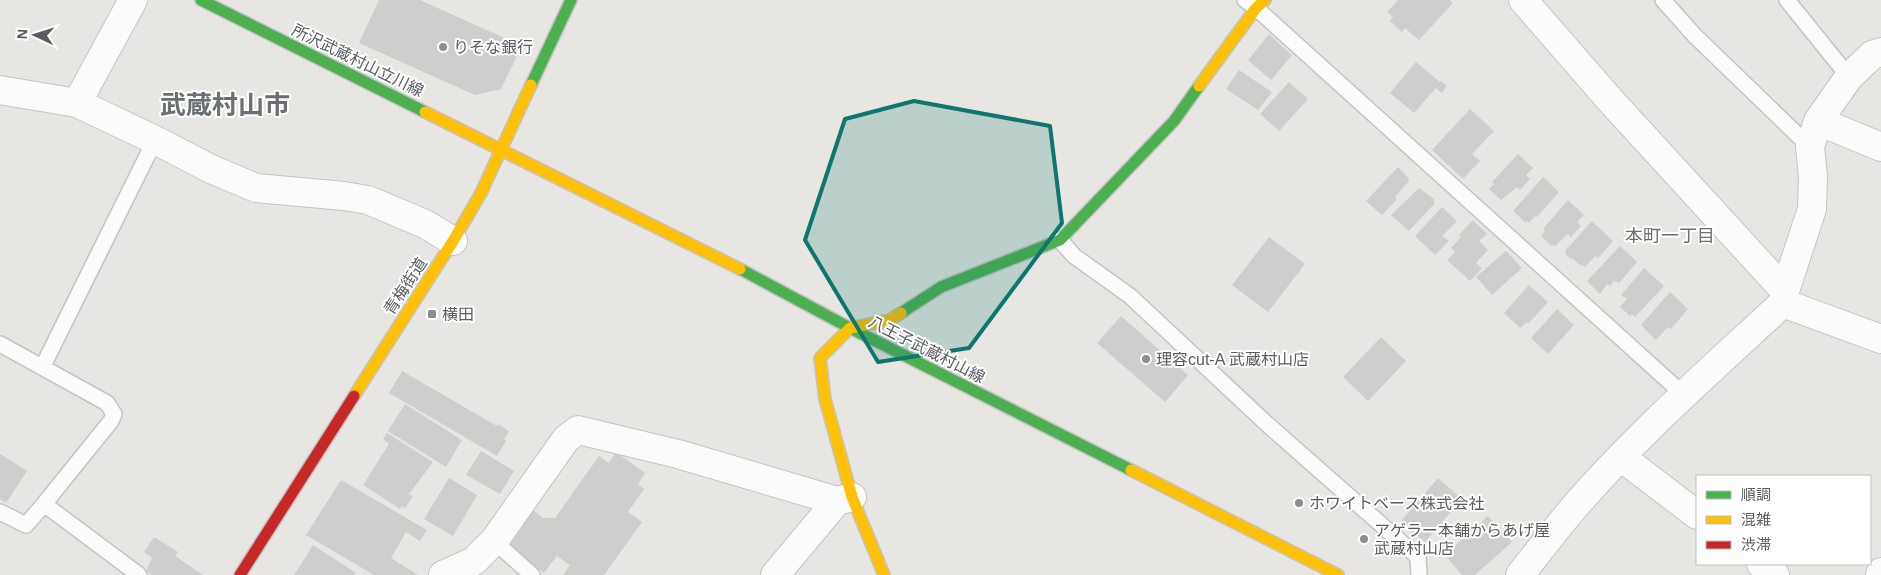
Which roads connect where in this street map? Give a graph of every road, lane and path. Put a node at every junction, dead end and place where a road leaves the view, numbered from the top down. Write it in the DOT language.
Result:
graph roads {
  1 [pos="133,0"];
  2 [pos="201,0"];
  3 [pos="572,0"];
  4 [pos="1523,0"];
  5 [pos="1663,0"];
  6 [pos="1787,0"];
  7 [pos="1255,3"];
  8 [pos="1881,52"];
  9 [pos="1849,77"];
  10 [pos="0,90"];
  11 [pos="77,103"];
  12 [pos="1818,121"];
  13 [pos="156,140"];
  14 [pos="1810,147"];
  15 [pos="1881,147"];
  16 [pos="502,149"];
  17 [pos="1060,240"];
  18 [pos="453,241"];
  19 [pos="1784,297"];
  20 [pos="850,328"];
  21 [pos="1881,339"];
  22 [pos="0,344"];
  23 [pos="43,366"];
  24 [pos="1684,394"];
  25 [pos="1621,457"];
  26 [pos="844,499"];
  27 [pos="44,504"];
  28 [pos="0,512"];
  29 [pos="1696,514"];
  30 [pos="494,541"];
  31 [pos="1762,565"];
  32 [pos="139,575"];
  33 [pos="240,575"];
  34 [pos="444,575"];
  35 [pos="532,575"];
  36 [pos="775,575"];
  37 [pos="884,575"];
  38 [pos="1338,575"];
  39 [pos="1419,575"];
  40 [pos="1520,575"];
  41 [pos="1775,575"];
  1 -- 11 [label="street"];
  2 -- 16 [label="main road, 所沢武蔵村山立川線"];
  3 -- 16 [label="main road, 青梅街道"];
  4 -- 19 [label="street"];
  5 -- 14 [label="lane"];
  6 -- 9 [label="lane"];
  7 -- 17 [label="main road"];
  7 -- 24 [label="lane"];
  8 -- 9 [label="street"];
  9 -- 12 [label="street"];
  10 -- 11 [label="street"];
  11 -- 13 [label="street"];
  12 -- 14 [label="street"];
  12 -- 15 [label="street"];
  13 -- 18 [label="street"];
  13 -- 23 [label="lane"];
  14 -- 19 [label="street"];
  16 -- 18 [label="main road, 青梅街道"];
  16 -- 20 [label="main road, 八王子武蔵村山線"];
  17 -- 20 [label="main road"];
  17 -- 39 [label="lane"];
  18 -- 33 [label="main road, 青梅街道"];
  19 -- 21 [label="street"];
  19 -- 24 [label="street"];
  20 -- 26 [label="main road"];
  20 -- 38 [label="main road, 八王子武蔵村山線"];
  22 -- 23 [label="lane"];
  23 -- 27 [label="lane"];
  24 -- 25 [label="street"];
  25 -- 29 [label="street"];
  25 -- 40 [label="street"];
  26 -- 30 [label="street"];
  26 -- 36 [label="street"];
  26 -- 37 [label="main road"];
  27 -- 28 [label="lane"];
  27 -- 32 [label="lane"];
  30 -- 34 [label="street"];
  30 -- 35 [label="lane"];
  31 -- 41 [label="street"];
}
